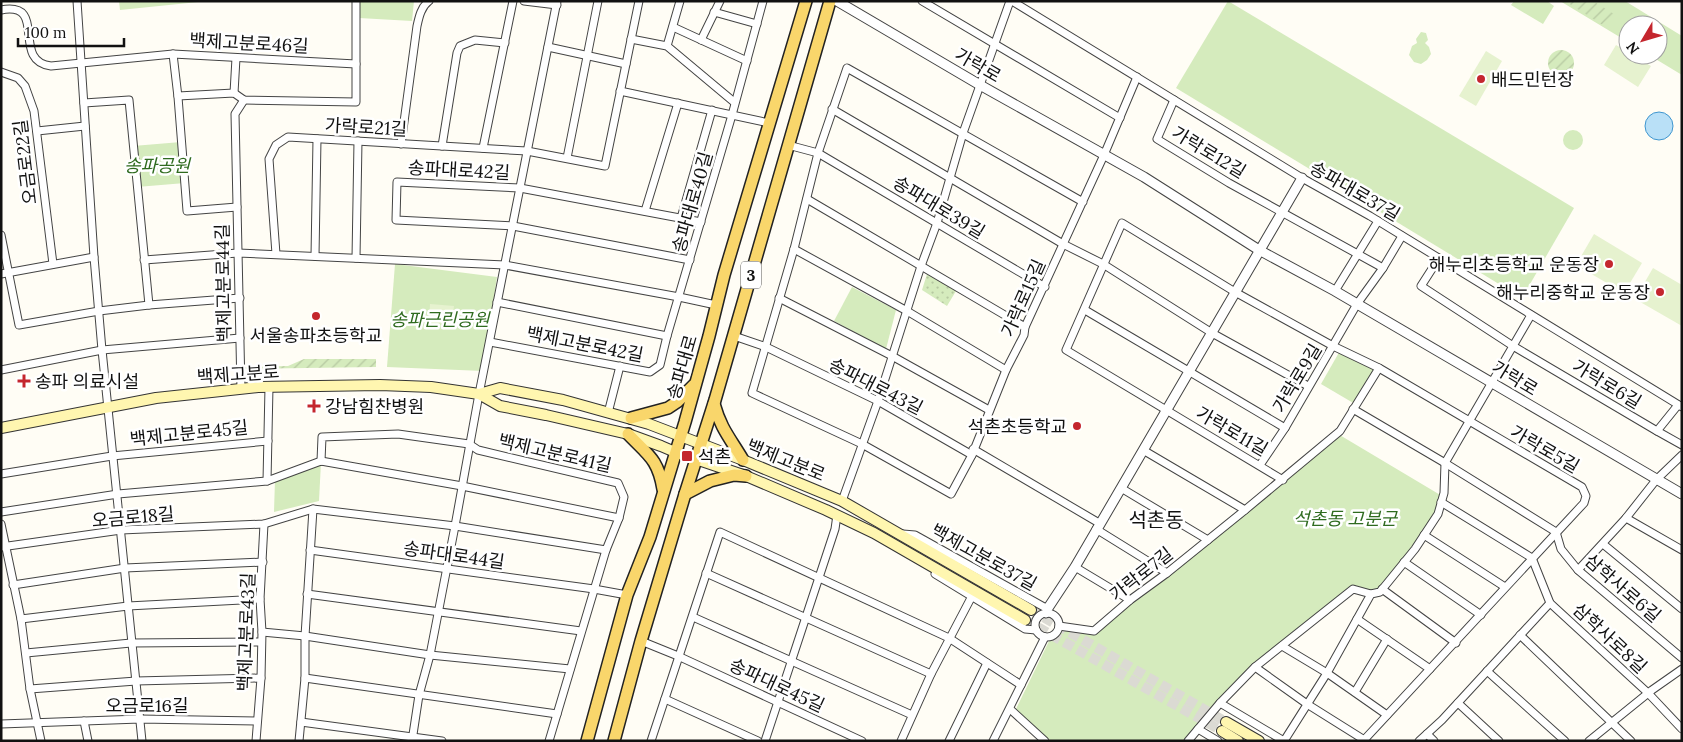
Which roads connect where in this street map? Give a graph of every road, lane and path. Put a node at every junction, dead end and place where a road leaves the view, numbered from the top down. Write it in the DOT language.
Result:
graph roads {
  1 [pos="77,1"];
  2 [pos="356,1"];
  3 [pos="429,1"];
  4 [pos="513,1"];
  5 [pos="524,1"];
  6 [pos="598,1"];
  7 [pos="638,1"];
  8 [pos="680,1"];
  9 [pos="720,1"];
  10 [pos="762,1"];
  11 [pos="806,1"];
  12 [pos="830,1"];
  13 [pos="837,1"];
  14 [pos="922,1"];
  15 [pos="1011,1"];
  16 [pos="557,3"];
  17 [pos="1,10"];
  18 [pos="714,12"];
  19 [pos="757,24"];
  20 [pos="672,27"];
  21 [pos="631,39"];
  22 [pos="701,40"];
  23 [pos="505,43"];
  24 [pos="995,44"];
  25 [pos="667,46"];
  26 [pos="548,47"];
  27 [pos="173,54"];
  28 [pos="587,56"];
  29 [pos="236,58"];
  30 [pos="746,61"];
  31 [pos="80,63"];
  32 [pos="356,64"];
  33 [pos="626,64"];
  34 [pos="1,72"];
  35 [pos="1137,77"];
  36 [pos="980,85"];
  37 [pos="620,90"];
  38 [pos="234,93"];
  39 [pos="178,96"];
  40 [pos="244,100"];
  41 [pos="1174,100"];
  42 [pos="678,102"];
  43 [pos="734,102"];
  44 [pos="84,103"];
  45 [pos="832,109"];
  46 [pos="712,110"];
  47 [pos="732,115"];
  48 [pos="1120,118"];
  49 [pos="769,123"];
  50 [pos="85,126"];
  51 [pos="37,131"];
  52 [pos="963,133"];
  53 [pos="317,139"];
  54 [pos="358,141"];
  55 [pos="401,144"];
  56 [pos="788,145"];
  57 [pos="442,146"];
  58 [pos="483,148"];
  59 [pos="527,151"];
  60 [pos="818,153"];
  61 [pos="1104,154"];
  62 [pos="567,158"];
  63 [pos="1302,178"];
  64 [pos="950,179"];
  65 [pos="520,188"];
  66 [pos="807,198"];
  67 [pos="1083,202"];
  68 [pos="237,207"];
  69 [pos="645,211"];
  70 [pos="1281,212"];
  71 [pos="681,218"];
  72 [pos="1378,221"];
  73 [pos="701,222"];
  74 [pos="937,222"];
  75 [pos="512,226"];
  76 [pos="1,235"];
  77 [pos="1402,236"];
  78 [pos="1063,244"];
  79 [pos="794,249"];
  80 [pos="1259,250"];
  81 [pos="238,253"];
  82 [pos="1358,253"];
  83 [pos="276,254"];
  84 [pos="315,256"];
  85 [pos="94,258"];
  86 [pos="356,258"];
  87 [pos="1439,258"];
  88 [pos="144,260"];
  89 [pos="690,260"];
  90 [pos="53,264"];
  91 [pos="1103,264"];
  92 [pos="505,265"];
  93 [pos="921,266"];
  94 [pos="1383,268"];
  95 [pos="5,273"];
  96 [pos="1045,287"];
  97 [pos="1335,291"];
  98 [pos="1235,292"];
  99 [pos="680,297"];
  100 [pos="240,298"];
  101 [pos="779,298"];
  102 [pos="497,302"];
  103 [pos="1357,304"];
  104 [pos="149,305"];
  105 [pos="716,305"];
  106 [pos="907,310"];
  107 [pos="1085,310"];
  108 [pos="99,311"];
  109 [pos="1531,315"];
  110 [pos="1025,328"];
  111 [pos="1212,333"];
  112 [pos="667,336"];
  113 [pos="734,336"];
  114 [pos="240,338"];
  115 [pos="490,342"];
  116 [pos="1333,346"];
  117 [pos="1513,346"];
  118 [pos="766,347"];
  119 [pos="102,350"];
  120 [pos="892,356"];
  121 [pos="620,366"];
  122 [pos="1379,368"];
  123 [pos="1,370"];
  124 [pos="1006,370"];
  125 [pos="1190,371"];
  126 [pos="1491,382"];
  127 [pos="695,384"];
  128 [pos="1308,386"];
  129 [pos="269,387"];
  130 [pos="241,389"];
  131 [pos="479,394"];
  132 [pos="878,401"];
  133 [pos="714,404"];
  134 [pos="1680,406"];
  135 [pos="107,407"];
  136 [pos="1353,409"];
  137 [pos="989,410"];
  138 [pos="1165,410"];
  139 [pos="608,413"];
  140 [pos="631,418"];
  141 [pos="1469,421"];
  142 [pos="1,428"];
  143 [pos="1285,428"];
  144 [pos="1656,431"];
  145 [pos="628,434"];
  146 [pos="680,436"];
  147 [pos="268,440"];
  148 [pos="701,443"];
  149 [pos="469,444"];
  150 [pos="862,444"];
  151 [pos="1682,446"];
  152 [pos="1143,450"];
  153 [pos="675,452"];
  154 [pos="972,452"];
  155 [pos="1682,455"];
  156 [pos="112,456"];
  157 [pos="696,459"];
  158 [pos="743,460"];
  159 [pos="321,461"];
  160 [pos="1445,463"];
  161 [pos="1260,465"];
  162 [pos="1,474"];
  163 [pos="746,476"];
  164 [pos="1283,480"];
  165 [pos="1656,480"];
  166 [pos="268,481"];
  167 [pos="462,486"];
  168 [pos="1121,488"];
  169 [pos="664,491"];
  170 [pos="118,494"];
  171 [pos="685,494"];
  172 [pos="1682,494"];
  173 [pos="842,501"];
  174 [pos="1441,502"];
  175 [pos="312,509"];
  176 [pos="1245,510"];
  177 [pos="1,512"];
  178 [pos="836,515"];
  179 [pos="620,518"];
  180 [pos="1626,518"];
  181 [pos="1,524"];
  182 [pos="264,524"];
  183 [pos="455,526"];
  184 [pos="1098,526"];
  185 [pos="121,530"];
  186 [pos="1556,532"];
  187 [pos="900,533"];
  188 [pos="1424,535"];
  189 [pos="1208,540"];
  190 [pos="894,544"];
  191 [pos="1603,544"];
  192 [pos="3,546"];
  193 [pos="310,550"];
  194 [pos="606,550"];
  195 [pos="1682,550"];
  196 [pos="1532,558"];
  197 [pos="263,562"];
  198 [pos="1404,562"];
  199 [pos="1075,567"];
  200 [pos="125,568"];
  201 [pos="445,569"];
  202 [pos="1578,570"];
  203 [pos="706,573"];
  204 [pos="1168,573"];
  205 [pos="819,577"];
  206 [pos="14,585"];
  207 [pos="1505,587"];
  208 [pos="594,589"];
  209 [pos="1382,589"];
  210 [pos="307,594"];
  211 [pos="1371,594"];
  212 [pos="627,595"];
  213 [pos="972,596"];
  214 [pos="260,600"];
  215 [pos="1130,600"];
  216 [pos="1550,603"];
  217 [pos="128,606"];
  218 [pos="1682,609"];
  219 [pos="1031,610"];
  220 [pos="1047,611"];
  221 [pos="438,612"];
  222 [pos="1481,615"];
  223 [pos="805,616"];
  224 [pos="693,617"];
  225 [pos="21,619"];
  226 [pos="1358,619"];
  227 [pos="1026,620"];
  228 [pos="1059,626"];
  229 [pos="1036,630"];
  230 [pos="581,631"];
  231 [pos="262,632"];
  232 [pos="1520,635"];
  233 [pos="305,636"];
  234 [pos="1045,637"];
  235 [pos="949,638"];
  236 [pos="1387,639"];
  237 [pos="641,641"];
  238 [pos="260,642"];
  239 [pos="131,643"];
  240 [pos="1456,643"];
  241 [pos="1282,646"];
  242 [pos="26,653"];
  243 [pos="430,654"];
  244 [pos="678,656"];
  245 [pos="1682,658"];
  246 [pos="792,660"];
  247 [pos="987,663"];
  248 [pos="1255,667"];
  249 [pos="570,669"];
  250 [pos="1430,669"];
  251 [pos="1682,669"];
  252 [pos="1487,671"];
  253 [pos="1327,673"];
  254 [pos="931,674"];
  255 [pos="261,678"];
  256 [pos="305,678"];
  257 [pos="136,681"];
  258 [pos="1021,685"];
  259 [pos="30,689"];
  260 [pos="1355,692"];
  261 [pos="1648,693"];
  262 [pos="419,695"];
  263 [pos="665,699"];
  264 [pos="777,702"];
  265 [pos="1220,703"];
  266 [pos="1458,703"];
  267 [pos="1307,704"];
  268 [pos="1010,709"];
  269 [pos="557,714"];
  270 [pos="912,715"];
  271 [pos="1387,715"];
  272 [pos="140,719"];
  273 [pos="84,721"];
  274 [pos="37,722"];
  275 [pos="257,722"];
  276 [pos="301,722"];
  277 [pos="1612,722"];
  278 [pos="1,724"];
  279 [pos="1198,729"];
  280 [pos="1682,729"];
  281 [pos="1222,731"];
  282 [pos="1427,734"];
  283 [pos="413,738"];
  284 [pos="653,740"];
  285 [pos="1042,740"];
  286 [pos="1365,740"];
  287 [pos="41,741"];
  288 [pos="88,741"];
  289 [pos="142,741"];
  290 [pos="256,741"];
  291 [pos="299,741"];
  292 [pos="442,741"];
  293 [pos="549,741"];
  294 [pos="587,741"];
  295 [pos="614,741"];
  296 [pos="758,741"];
  297 [pos="765,741"];
  298 [pos="862,741"];
  299 [pos="901,741"];
  300 [pos="949,741"];
  301 [pos="993,741"];
  302 [pos="1188,741"];
  303 [pos="1238,741"];
  304 [pos="1259,741"];
  305 [pos="1284,741"];
  306 [pos="1419,741"];
  307 [pos="1434,741"];
  308 [pos="1499,741"];
  309 [pos="1565,741"];
  310 [pos="1589,741"];
  311 [pos="1631,741"];
  1 -- 31 [label="street"];
  2 -- 32 [label="street"];
  3 -- 55 [label="street"];
  4 -- 23 [label="street"];
  5 -- 16 [label="street"];
  6 -- 28 [label="street"];
  7 -- 21 [label="street, 가락로21길"];
  8 -- 20 [label="street"];
  9 -- 18 [label="street"];
  10 -- 19 [label="street, 송파대로40길"];
  11 -- 49 [label="main road, 송파대로 / 3"];
  12 -- 56 [label="main road, 3"];
  13 -- 36 [label="street, 가락로"];
  14 -- 24 [label="street"];
  15 -- 24 [label="street"];
  15 -- 35 [label="street, 송파대로37길"];
  16 -- 26 [label="street"];
  17 -- 31 [label="street, 백제고분로46길"];
  18 -- 19 [label="street"];
  18 -- 22 [label="street"];
  19 -- 30 [label="street, 송파대로40길"];
  20 -- 22 [label="street"];
  20 -- 25 [label="street"];
  21 -- 25 [label="street"];
  21 -- 33 [label="street, 가락로21길"];
  22 -- 30 [label="street"];
  23 -- 57 [label="street"];
  23 -- 58 [label="street"];
  24 -- 36 [label="street"];
  24 -- 48 [label="street"];
  25 -- 43 [label="street"];
  26 -- 28 [label="street"];
  26 -- 59 [label="street"];
  27 -- 29 [label="street, 백제고분로46길"];
  27 -- 31 [label="street, 백제고분로46길"];
  27 -- 39 [label="street, 백제고분로44길"];
  28 -- 33 [label="street"];
  28 -- 62 [label="street"];
  29 -- 32 [label="street, 백제고분로46길"];
  29 -- 38 [label="street"];
  30 -- 43 [label="street, 송파대로40길"];
  31 -- 44 [label="street"];
  32 -- 40 [label="street"];
  33 -- 37 [label="street, 가락로21길"];
  34 -- 51 [label="street, 오금로22길"];
  35 -- 41 [label="street, 송파대로37길"];
  35 -- 48 [label="street"];
  36 -- 52 [label="street"];
  36 -- 61 [label="street, 가락로"];
  37 -- 42 [label="street"];
  37 -- 62 [label="street, 가락로21길"];
  38 -- 39 [label="street"];
  38 -- 40 [label="street"];
  39 -- 68 [label="street, 백제고분로44길"];
  40 -- 68 [label="street, 백제고분로44길"];
  41 -- 63 [label="street, 송파대로37길"];
  41 -- 70 [label="street, 가락로12길"];
  42 -- 46 [label="street"];
  42 -- 69 [label="street"];
  43 -- 47 [label="street, 송파대로40길"];
  44 -- 50 [label="street"];
  44 -- 88 [label="street"];
  45 -- 52 [label="street"];
  45 -- 60 [label="street"];
  45 -- 64 [label="street"];
  46 -- 47 [label="street"];
  46 -- 71 [label="street, 송파대로40길"];
  47 -- 49 [label="street"];
  47 -- 73 [label="street, 송파대로40길"];
  48 -- 61 [label="street"];
  49 -- 105 [label="main road, 송파대로 / 3"];
  50 -- 51 [label="street"];
  50 -- 85 [label="street"];
  51 -- 90 [label="street, 오금로22길"];
  52 -- 64 [label="street"];
  52 -- 67 [label="street"];
  53 -- 54 [label="street, 가락로21길"];
  53 -- 83 [label="street, 가락로21길"];
  53 -- 84 [label="street"];
  54 -- 55 [label="street, 가락로21길"];
  54 -- 86 [label="street"];
  55 -- 57 [label="street, 가락로21길"];
  56 -- 60 [label="street, 송파대로39길"];
  56 -- 113 [label="main road, 3"];
  57 -- 58 [label="street, 가락로21길"];
  58 -- 59 [label="street, 가락로21길"];
  59 -- 62 [label="street, 가락로21길"];
  59 -- 65 [label="street"];
  60 -- 66 [label="street"];
  60 -- 74 [label="street, 송파대로39길"];
  61 -- 67 [label="street, 가락로15길"];
  61 -- 80 [label="street, 가락로"];
  63 -- 70 [label="street"];
  63 -- 72 [label="street, 송파대로37길"];
  64 -- 74 [label="street"];
  64 -- 78 [label="street"];
  65 -- 69 [label="street, 송파대로42길"];
  65 -- 75 [label="street"];
  65 -- 75 [label="street, 송파대로42길"];
  66 -- 79 [label="street"];
  66 -- 93 [label="street"];
  67 -- 78 [label="street, 가락로15길"];
  68 -- 81 [label="street, 백제고분로44길"];
  69 -- 71 [label="street, 송파대로42길"];
  70 -- 80 [label="street"];
  70 -- 82 [label="street, 가락로12길"];
  71 -- 73 [label="street, 송파대로42길"];
  72 -- 77 [label="street, 송파대로37길"];
  72 -- 82 [label="street"];
  73 -- 89 [label="street, 송파대로40길"];
  74 -- 93 [label="street"];
  74 -- 96 [label="street, 송파대로39길"];
  75 -- 89 [label="street, 송파대로42길"];
  75 -- 92 [label="street"];
  76 -- 95 [label="street"];
  77 -- 87 [label="street, 송파대로37길"];
  77 -- 94 [label="street"];
  78 -- 91 [label="street"];
  78 -- 96 [label="street, 가락로15길"];
  79 -- 101 [label="street"];
  79 -- 106 [label="street"];
  80 -- 97 [label="street, 가락로"];
  80 -- 98 [label="street"];
  81 -- 83 [label="street"];
  81 -- 88 [label="street"];
  81 -- 100 [label="street, 백제고분로44길"];
  82 -- 94 [label="street, 가락로12길"];
  82 -- 97 [label="street"];
  83 -- 84 [label="street"];
  84 -- 86 [label="street"];
  85 -- 90 [label="street"];
  85 -- 108 [label="street"];
  86 -- 92 [label="street"];
  87 -- 109 [label="street, 송파대로37길"];
  87 -- 117 [label="street, 가락로6길"];
  88 -- 104 [label="street"];
  89 -- 99 [label="street, 송파대로40길"];
  90 -- 95 [label="street"];
  91 -- 98 [label="street"];
  91 -- 107 [label="street"];
  91 -- 111 [label="street"];
  92 -- 99 [label="street"];
  92 -- 102 [label="street"];
  93 -- 106 [label="street"];
  93 -- 110 [label="street"];
  94 -- 103 [label="street"];
  95 -- 108 [label="street"];
  96 -- 110 [label="street, 가락로15길"];
  97 -- 103 [label="street, 가락로"];
  98 -- 111 [label="street"];
  98 -- 116 [label="street"];
  99 -- 105 [label="street"];
  99 -- 112 [label="street, 백제고분로42길"];
  100 -- 104 [label="street"];
  100 -- 114 [label="street, 백제고분로44길"];
  101 -- 118 [label="street"];
  101 -- 120 [label="street"];
  102 -- 112 [label="street"];
  102 -- 115 [label="street"];
  103 -- 116 [label="street, 가락로9길"];
  103 -- 126 [label="street, 가락로"];
  104 -- 108 [label="street"];
  105 -- 127 [label="main road, 송파대로 / 3"];
  106 -- 120 [label="street"];
  106 -- 124 [label="street"];
  107 -- 125 [label="street, 가락로11길"];
  107 -- 138 [label="street, 가락로11길"];
  108 -- 119 [label="street"];
  109 -- 117 [label="street"];
  109 -- 134 [label="street, 송파대로37길"];
  110 -- 124 [label="street, 가락로15길"];
  111 -- 125 [label="street"];
  111 -- 128 [label="street"];
  112 -- 121 [label="street, 백제고분로42길"];
  113 -- 118 [label="street, 송파대로43길"];
  113 -- 133 [label="main road, 3"];
  114 -- 119 [label="street"];
  114 -- 130 [label="street, 백제고분로44길"];
  115 -- 121 [label="street, 백제고분로42길"];
  115 -- 131 [label="street"];
  116 -- 122 [label="street, 가락로5길"];
  116 -- 128 [label="street, 가락로9길"];
  117 -- 126 [label="street"];
  117 -- 144 [label="street, 가락로6길"];
  118 -- 132 [label="street, 송파대로43길"];
  118 -- 150 [label="street"];
  119 -- 123 [label="street"];
  119 -- 135 [label="street"];
  120 -- 132 [label="street"];
  120 -- 137 [label="street"];
  121 -- 139 [label="street"];
  122 -- 136 [label="street, 가락로7길"];
  122 -- 141 [label="street, 가락로5길"];
  124 -- 137 [label="street, 가락로15길"];
  125 -- 138 [label="street"];
  125 -- 143 [label="street, 가락로11길"];
  126 -- 141 [label="street"];
  126 -- 165 [label="street, 가락로"];
  127 -- 140 [label="main road"];
  127 -- 146 [label="main road, 송파대로 / 3"];
  128 -- 143 [label="street, 가락로9길"];
  129 -- 130 [label="main road, 백제고분로"];
  129 -- 131 [label="main road, 백제고분로"];
  129 -- 147 [label="street"];
  130 -- 135 [label="main road, 백제고분로"];
  131 -- 139 [label="main road, 백제고분로"];
  131 -- 145 [label="main road, 백제고분로"];
  131 -- 149 [label="street"];
  132 -- 150 [label="street"];
  132 -- 154 [label="street, 송파대로43길"];
  133 -- 148 [label="main road, 3"];
  133 -- 158 [label="main road"];
  134 -- 144 [label="street"];
  135 -- 142 [label="main road, 백제고분로"];
  135 -- 156 [label="street, 백제고분로45길"];
  136 -- 160 [label="street"];
  136 -- 164 [label="street, 가락로7길"];
  137 -- 154 [label="street, 가락로15길"];
  138 -- 152 [label="street"];
  138 -- 161 [label="street, 가락로11길"];
  139 -- 140 [label="main road, 백제고분로"];
  140 -- 146 [label="main road, 백제고분로"];
  141 -- 160 [label="street"];
  141 -- 186 [label="street, 가락로5길"];
  143 -- 161 [label="street, 가락로9길"];
  144 -- 151 [label="street, 가락로6길"];
  145 -- 153 [label="main road, 백제고분로"];
  145 -- 169 [label="main road"];
  146 -- 148 [label="main road, 백제고분로"];
  146 -- 153 [label="main road, 송파대로 / 3"];
  147 -- 156 [label="street, 백제고분로45길"];
  147 -- 166 [label="street"];
  148 -- 157 [label="main road, 3"];
  148 -- 158 [label="main road, 백제고분로"];
  149 -- 159 [label="street, 백제고분로41길"];
  149 -- 167 [label="street"];
  149 -- 179 [label="street, 백제고분로41길"];
  150 -- 154 [label="street, 가락로15길"];
  150 -- 173 [label="street"];
  152 -- 168 [label="street"];
  152 -- 176 [label="street"];
  153 -- 157 [label="main road, 백제고분로"];
  153 -- 169 [label="main road, 송파대로 / 3"];
  154 -- 184 [label="street, 송파대로43길"];
  155 -- 165 [label="street"];
  156 -- 162 [label="street, 백제고분로45길"];
  156 -- 170 [label="street, 백제고분로45길"];
  157 -- 163 [label="main road, 백제고분로"];
  157 -- 171 [label="main road, 3"];
  158 -- 173 [label="main road, 백제고분로"];
  159 -- 166 [label="street"];
  159 -- 167 [label="street"];
  160 -- 174 [label="street"];
  160 -- 186 [label="street"];
  161 -- 164 [label="street, 가락로11길"];
  163 -- 171 [label="main road"];
  163 -- 178 [label="main road, 백제고분로"];
  164 -- 176 [label="street, 가락로7길"];
  165 -- 172 [label="street, 가락로"];
  165 -- 180 [label="street"];
  166 -- 170 [label="street"];
  167 -- 179 [label="street"];
  167 -- 183 [label="street"];
  168 -- 184 [label="street"];
  168 -- 189 [label="street"];
  169 -- 212 [label="main road, 송파대로 / 3"];
  170 -- 177 [label="street"];
  170 -- 185 [label="street, 백제고분로45길"];
  171 -- 237 [label="main road, 3"];
  173 -- 187 [label="main road, 백제고분로"];
  174 -- 188 [label="street"];
  174 -- 196 [label="street"];
  175 -- 182 [label="street, 오금로18길"];
  175 -- 183 [label="street"];
  175 -- 193 [label="street"];
  176 -- 189 [label="street, 가락로7길"];
  178 -- 190 [label="main road, 백제고분로"];
  178 -- 205 [label="street"];
  179 -- 194 [label="street"];
  180 -- 191 [label="street"];
  180 -- 195 [label="street"];
  181 -- 192 [label="street"];
  182 -- 185 [label="street, 오금로18길"];
  182 -- 197 [label="street, 백제고분로43길"];
  183 -- 194 [label="street"];
  183 -- 201 [label="street"];
  184 -- 199 [label="street"];
  184 -- 204 [label="street"];
  185 -- 192 [label="street, 오금로18길"];
  185 -- 200 [label="street, 백제고분로45길"];
  186 -- 196 [label="street, 가락로5길"];
  186 -- 202 [label="street, 삼학사로6길"];
  187 -- 219 [label="main road, 백제고분로"];
  187 -- 220 [label="street, 백제고분로37길"];
  188 -- 198 [label="street"];
  188 -- 207 [label="street"];
  189 -- 204 [label="street, 가락로7길"];
  190 -- 213 [label="street"];
  190 -- 227 [label="main road, 백제고분로"];
  191 -- 202 [label="street"];
  191 -- 218 [label="street"];
  192 -- 206 [label="street"];
  193 -- 201 [label="street, 송파대로44길"];
  193 -- 210 [label="street"];
  194 -- 208 [label="street"];
  196 -- 207 [label="street, 가락로5길"];
  196 -- 216 [label="street, 삼학사로8길"];
  197 -- 200 [label="street"];
  197 -- 214 [label="street, 백제고분로43길"];
  198 -- 209 [label="street"];
  198 -- 222 [label="street"];
  199 -- 215 [label="street"];
  199 -- 220 [label="street"];
  200 -- 206 [label="street"];
  200 -- 217 [label="street, 백제고분로45길"];
  201 -- 208 [label="street, 송파대로44길"];
  201 -- 221 [label="street"];
  202 -- 245 [label="street, 삼학사로6길"];
  203 -- 205 [label="street"];
  203 -- 223 [label="street"];
  203 -- 224 [label="street"];
  204 -- 215 [label="street, 가락로7길"];
  205 -- 223 [label="street"];
  205 -- 235 [label="street"];
  206 -- 225 [label="street"];
  207 -- 222 [label="street, 가락로5길"];
  208 -- 212 [label="street, 송파대로44길"];
  208 -- 230 [label="street"];
  209 -- 211 [label="street"];
  209 -- 240 [label="street"];
  210 -- 221 [label="street"];
  210 -- 233 [label="street"];
  211 -- 226 [label="street"];
  211 -- 241 [label="street"];
  212 -- 294 [label="main road, 송파대로 / 3"];
  213 -- 229 [label="street"];
  213 -- 235 [label="street"];
  214 -- 217 [label="street"];
  214 -- 231 [label="street, 백제고분로43길"];
  215 -- 228 [label="street, 가락로7길"];
  216 -- 232 [label="street"];
  216 -- 261 [label="street, 삼학사로8길"];
  217 -- 225 [label="street"];
  217 -- 239 [label="street, 백제고분로45길"];
  220 -- 228 [label="street"];
  220 -- 229 [label="street"];
  221 -- 230 [label="street"];
  221 -- 243 [label="street"];
  222 -- 240 [label="street, 가락로5길"];
  223 -- 246 [label="street"];
  223 -- 254 [label="street"];
  224 -- 244 [label="street"];
  224 -- 246 [label="street"];
  225 -- 242 [label="street"];
  226 -- 236 [label="street"];
  226 -- 253 [label="street"];
  228 -- 234 [label="street"];
  229 -- 234 [label="street"];
  230 -- 249 [label="street"];
  231 -- 233 [label="street"];
  231 -- 238 [label="street, 백제고분로43길"];
  232 -- 252 [label="street"];
  232 -- 277 [label="street"];
  233 -- 243 [label="street"];
  233 -- 256 [label="street"];
  234 -- 258 [label="street"];
  235 -- 247 [label="street"];
  235 -- 254 [label="street"];
  236 -- 250 [label="street"];
  236 -- 260 [label="street"];
  237 -- 244 [label="street, 송파대로45길"];
  237 -- 295 [label="main road, 3"];
  238 -- 239 [label="street"];
  238 -- 255 [label="street, 백제고분로43길"];
  239 -- 242 [label="street"];
  239 -- 257 [label="street, 백제고분로45길"];
  240 -- 250 [label="street, 가락로5길"];
  241 -- 248 [label="street"];
  241 -- 253 [label="street"];
  242 -- 259 [label="street"];
  243 -- 249 [label="street"];
  243 -- 262 [label="street"];
  244 -- 263 [label="street"];
  244 -- 264 [label="street, 송파대로45길"];
  246 -- 264 [label="street"];
  246 -- 270 [label="street"];
  247 -- 258 [label="street"];
  247 -- 300 [label="street"];
  248 -- 265 [label="street"];
  248 -- 267 [label="street, 가락로5길"];
  249 -- 269 [label="street"];
  250 -- 271 [label="street, 가락로5길"];
  251 -- 261 [label="street"];
  252 -- 266 [label="street"];
  252 -- 309 [label="street"];
  253 -- 260 [label="street"];
  253 -- 267 [label="street"];
  254 -- 270 [label="street"];
  255 -- 257 [label="street"];
  255 -- 275 [label="street, 백제고분로43길"];
  256 -- 262 [label="street"];
  256 -- 276 [label="street"];
  257 -- 259 [label="street"];
  257 -- 272 [label="street, 백제고분로45길"];
  258 -- 268 [label="street"];
  259 -- 274 [label="street"];
  260 -- 271 [label="street"];
  261 -- 277 [label="street"];
  261 -- 280 [label="street, 삼학사로8길"];
  262 -- 269 [label="street"];
  262 -- 283 [label="street"];
  263 -- 284 [label="street"];
  263 -- 296 [label="street"];
  264 -- 297 [label="street"];
  264 -- 298 [label="street, 송파대로45길"];
  265 -- 279 [label="street"];
  265 -- 305 [label="street"];
  266 -- 282 [label="street"];
  266 -- 308 [label="street"];
  267 -- 286 [label="street, 가락로5길"];
  267 -- 305 [label="street"];
  268 -- 285 [label="street"];
  268 -- 301 [label="street"];
  269 -- 293 [label="street"];
  270 -- 299 [label="street"];
  271 -- 286 [label="street, 가락로5길"];
  272 -- 273 [label="street, 오금로16길"];
  272 -- 275 [label="street, 오금로16길"];
  272 -- 289 [label="street, 백제고분로45길"];
  273 -- 274 [label="street, 오금로16길"];
  273 -- 288 [label="street"];
  274 -- 278 [label="street, 오금로16길"];
  274 -- 287 [label="street"];
  275 -- 290 [label="street, 백제고분로43길"];
  276 -- 283 [label="street"];
  276 -- 291 [label="street"];
  277 -- 310 [label="street"];
  277 -- 311 [label="street"];
  279 -- 281 [label="street"];
  279 -- 302 [label="street"];
  281 -- 303 [label="main road"];
  281 -- 304 [label="main road"];
  282 -- 306 [label="street"];
  282 -- 307 [label="street"];
  283 -- 292 [label="street"];
}
